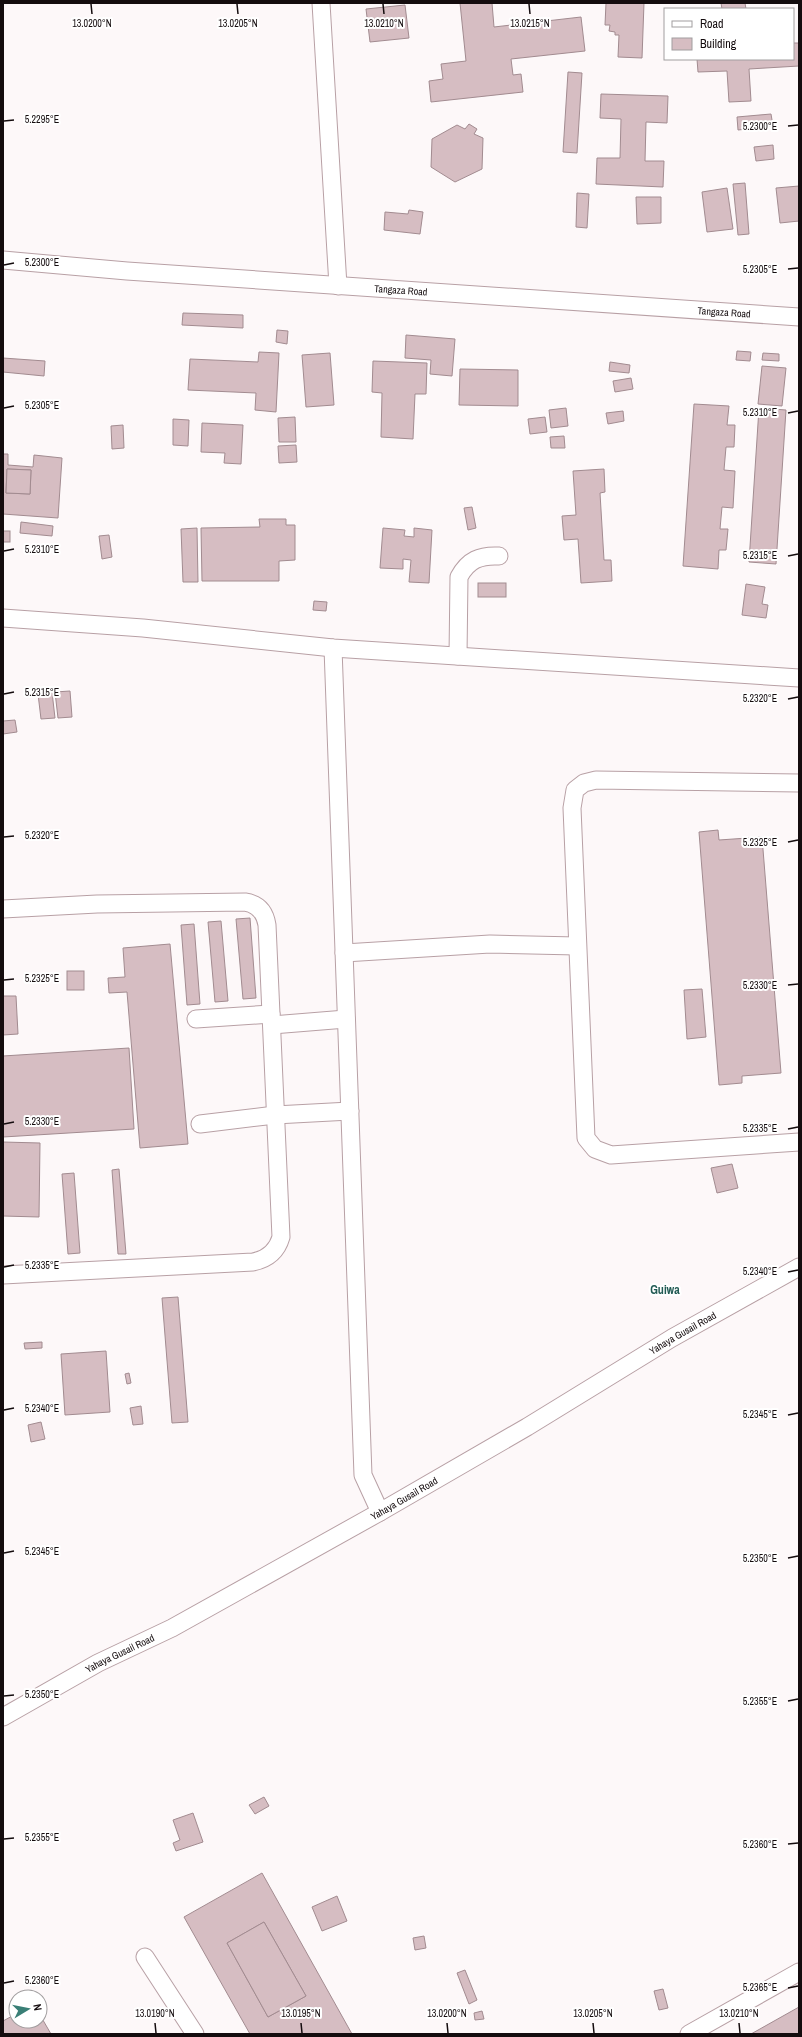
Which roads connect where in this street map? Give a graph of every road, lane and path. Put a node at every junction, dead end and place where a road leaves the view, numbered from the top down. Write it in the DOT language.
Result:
graph roads {
  1 [pos="321,3"];
  2 [pos="3,260"];
  3 [pos="338,286"];
  4 [pos="799,317"];
  5 [pos="499,556"];
  6 [pos="3,618"];
  7 [pos="333,648"];
  8 [pos="458,656"];
  9 [pos="799,678"];
  10 [pos="799,783"];
  11 [pos="3,909"];
  12 [pos="577,946"];
  13 [pos="344,953"];
  14 [pos="196,1019"];
  15 [pos="346,1019"];
  16 [pos="271,1020"];
  17 [pos="350,1111"];
  18 [pos="276,1115"];
  19 [pos="200,1124"];
  20 [pos="799,1142"];
  21 [pos="799,1267"];
  22 [pos="3,1275"];
  23 [pos="380,1512"];
  24 [pos="3,1717"];
  25 [pos="145,1957"];
  26 [pos="799,1972"];
  27 [pos="194,2034"];
  28 [pos="690,2034"];
  1 -- 3 [label="street"];
  2 -- 3 [label="street, Tangaza Road"];
  3 -- 4 [label="street, Tangaza Road"];
  5 -- 8 [label="street"];
  6 -- 7 [label="street"];
  7 -- 8 [label="street"];
  7 -- 13 [label="street"];
  8 -- 9 [label="street"];
  10 -- 12 [label="street"];
  11 -- 16 [label="street"];
  12 -- 13 [label="street"];
  12 -- 20 [label="street"];
  13 -- 15 [label="street"];
  14 -- 16 [label="street"];
  15 -- 16 [label="street"];
  15 -- 17 [label="street"];
  16 -- 18 [label="street"];
  17 -- 18 [label="street"];
  17 -- 23 [label="street"];
  18 -- 19 [label="street"];
  18 -- 22 [label="street"];
  21 -- 23 [label="street, Yahaya Gusail Road"];
  23 -- 24 [label="street, Yahaya Gusail Road"];
  25 -- 27 [label="street"];
  26 -- 28 [label="street"];
}
